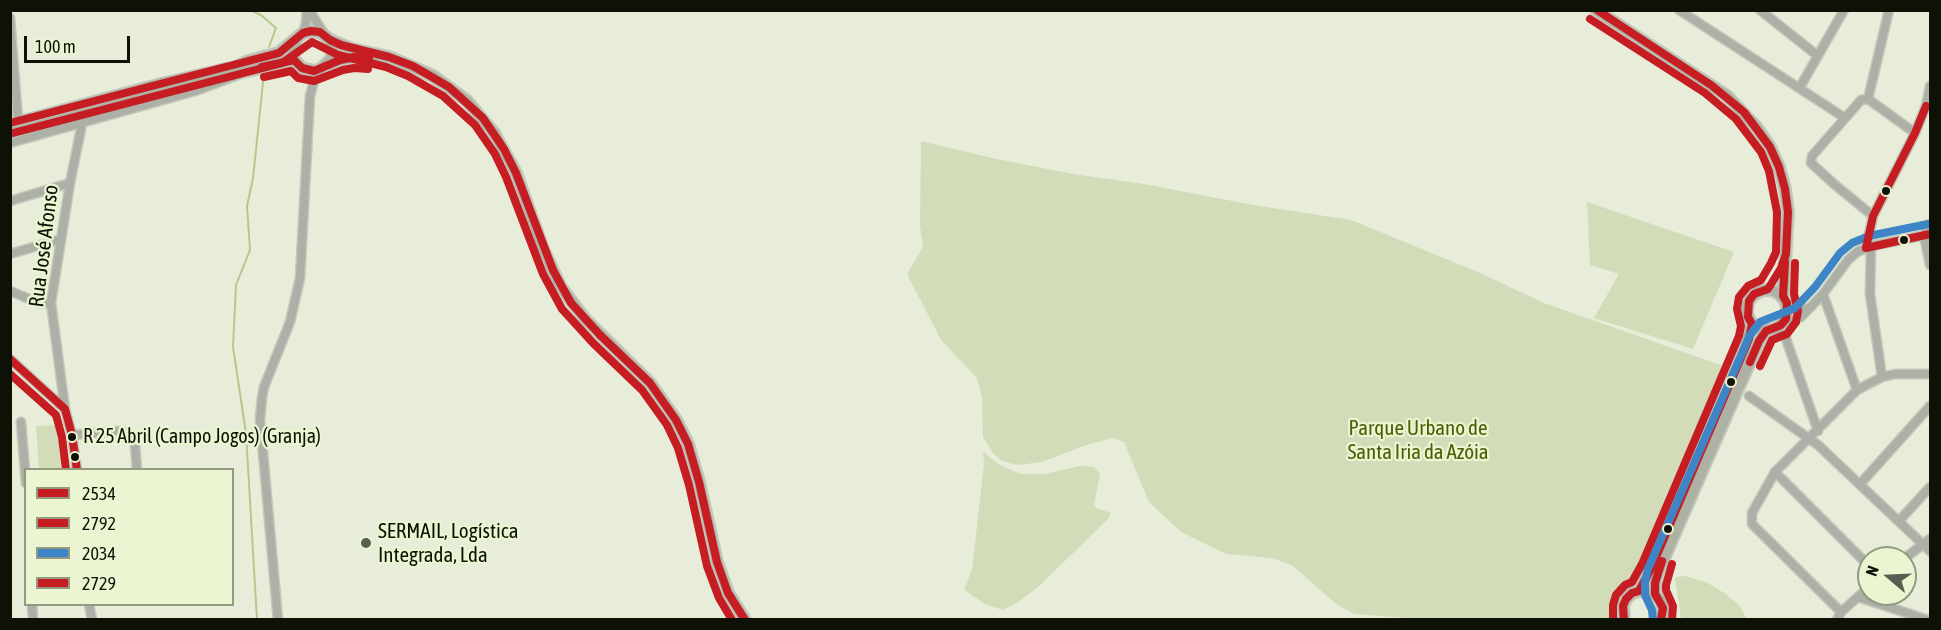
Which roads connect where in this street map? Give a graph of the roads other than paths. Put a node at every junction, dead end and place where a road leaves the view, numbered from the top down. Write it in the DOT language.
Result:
graph roads {
  1 [pos="308,10"];
  2 [pos="1596,10"];
  3 [pos="1679,10"];
  4 [pos="1760,10"];
  5 [pos="1844,10"];
  6 [pos="1889,10"];
  7 [pos="10,18"];
  8 [pos="299,37"];
  9 [pos="327,38"];
  10 [pos="1818,56"];
  11 [pos="294,60"];
  12 [pos="388,60"];
  13 [pos="248,66"];
  14 [pos="324,67"];
  15 [pos="302,68"];
  16 [pos="1800,87"];
  17 [pos="1930,87"];
  18 [pos="310,96"];
  19 [pos="1868,99"];
  20 [pos="1928,107"];
  21 [pos="1845,118"];
  22 [pos="14,122"];
  23 [pos="82,124"];
  24 [pos="10,133"];
  25 [pos="1915,133"];
  26 [pos="10,143"];
  27 [pos="70,183"];
  28 [pos="10,201"];
  29 [pos="1873,216"];
  30 [pos="1930,224"];
  31 [pos="1927,235"];
  32 [pos="62,238"];
  33 [pos="1869,247"];
  34 [pos="10,254"];
  35 [pos="1786,254"];
  36 [pos="1930,265"];
  37 [pos="1768,289"];
  38 [pos="10,291"];
  39 [pos="1823,294"];
  40 [pos="1785,299"];
  41 [pos="51,303"];
  42 [pos="1812,307"];
  43 [pos="1752,324"];
  44 [pos="1774,328"];
  45 [pos="10,359"];
  46 [pos="1930,374"];
  47 [pos="1882,377"];
  48 [pos="1857,390"];
  49 [pos="1749,396"];
  50 [pos="1930,407"];
  51 [pos="65,409"];
  52 [pos="21,422"];
  53 [pos="1818,431"];
  54 [pos="72,435"];
  55 [pos="1810,438"];
  56 [pos="25,468"];
  57 [pos="77,468"];
  58 [pos="137,468"];
  59 [pos="1775,472"];
  60 [pos="1861,483"];
  61 [pos="1930,487"];
  62 [pos="1899,521"];
  63 [pos="1928,545"];
  64 [pos="1857,554"];
  65 [pos="1639,591"];
  66 [pos="1655,594"];
  67 [pos="1857,598"];
  68 [pos="1885,606"];
  69 [pos="1839,616"];
  70 [pos="1663,618"];
  71 [pos="278,620"];
  72 [pos="739,620"];
  73 [pos="745,620"];
  74 [pos="1624,620"];
  75 [pos="1928,620"];
  1 -- 8 [label="street"];
  1 -- 9 [label="street"];
  2 -- 35 [label="main road"];
  3 -- 16 [label="street"];
  4 -- 10 [label="street"];
  5 -- 10 [label="street"];
  6 -- 19 [label="street"];
  7 -- 22 [label="street"];
  8 -- 9 [label="main road"];
  8 -- 11 [label="main road"];
  8 -- 13 [label="main road"];
  9 -- 12 [label="main road"];
  9 -- 14 [label="main road"];
  10 -- 16 [label="street"];
  11 -- 13 [label="main road"];
  11 -- 15 [label="main road"];
  12 -- 14 [label="main road"];
  12 -- 72 [label="main road"];
  12 -- 73 [label="main road"];
  13 -- 22 [label="street"];
  13 -- 23 [label="street"];
  13 -- 24 [label="main road"];
  14 -- 15 [label="main road"];
  14 -- 18 [label="street"];
  15 -- 18 [label="street"];
  16 -- 21 [label="street"];
  17 -- 20 [label="street"];
  18 -- 71 [label="street"];
  19 -- 21 [label="street"];
  19 -- 25 [label="street"];
  20 -- 25 [label="street"];
  21 -- 29 [label="street"];
  23 -- 26 [label="street"];
  23 -- 27 [label="street, Rua José Afonso"];
  25 -- 29 [label="street"];
  27 -- 28 [label="street"];
  27 -- 32 [label="street, Rua José Afonso"];
  29 -- 33 [label="street"];
  30 -- 31 [label="street"];
  31 -- 33 [label="street"];
  31 -- 36 [label="street"];
  32 -- 34 [label="street"];
  32 -- 41 [label="street, Rua José Afonso"];
  33 -- 39 [label="street"];
  33 -- 47 [label="street"];
  35 -- 37 [label="main road"];
  35 -- 40 [label="main road"];
  37 -- 40 [label="main road"];
  37 -- 43 [label="main road"];
  38 -- 41 [label="street"];
  39 -- 42 [label="street"];
  39 -- 48 [label="street"];
  40 -- 42 [label="street"];
  40 -- 44 [label="main road"];
  41 -- 51 [label="street, Rua José Afonso"];
  42 -- 44 [label="street"];
  43 -- 44 [label="main road"];
  43 -- 65 [label="main road"];
  44 -- 53 [label="street"];
  44 -- 66 [label="main road"];
  45 -- 51 [label="street"];
  46 -- 47 [label="street"];
  47 -- 48 [label="street"];
  48 -- 53 [label="street"];
  49 -- 55 [label="street"];
  50 -- 60 [label="street"];
  51 -- 54 [label="street, Rua José Afonso"];
  52 -- 56 [label="street"];
  53 -- 55 [label="street"];
  54 -- 57 [label="street, Rua José Afonso"];
  54 -- 58 [label="street"];
  55 -- 59 [label="street"];
  55 -- 60 [label="street"];
  59 -- 64 [label="street"];
  59 -- 69 [label="street"];
  60 -- 62 [label="street"];
  61 -- 62 [label="street"];
  62 -- 63 [label="street"];
  65 -- 66 [label="main road"];
  65 -- 74 [label="main road"];
  66 -- 70 [label="main road"];
  67 -- 69 [label="street"];
  68 -- 75 [label="street"];
}
